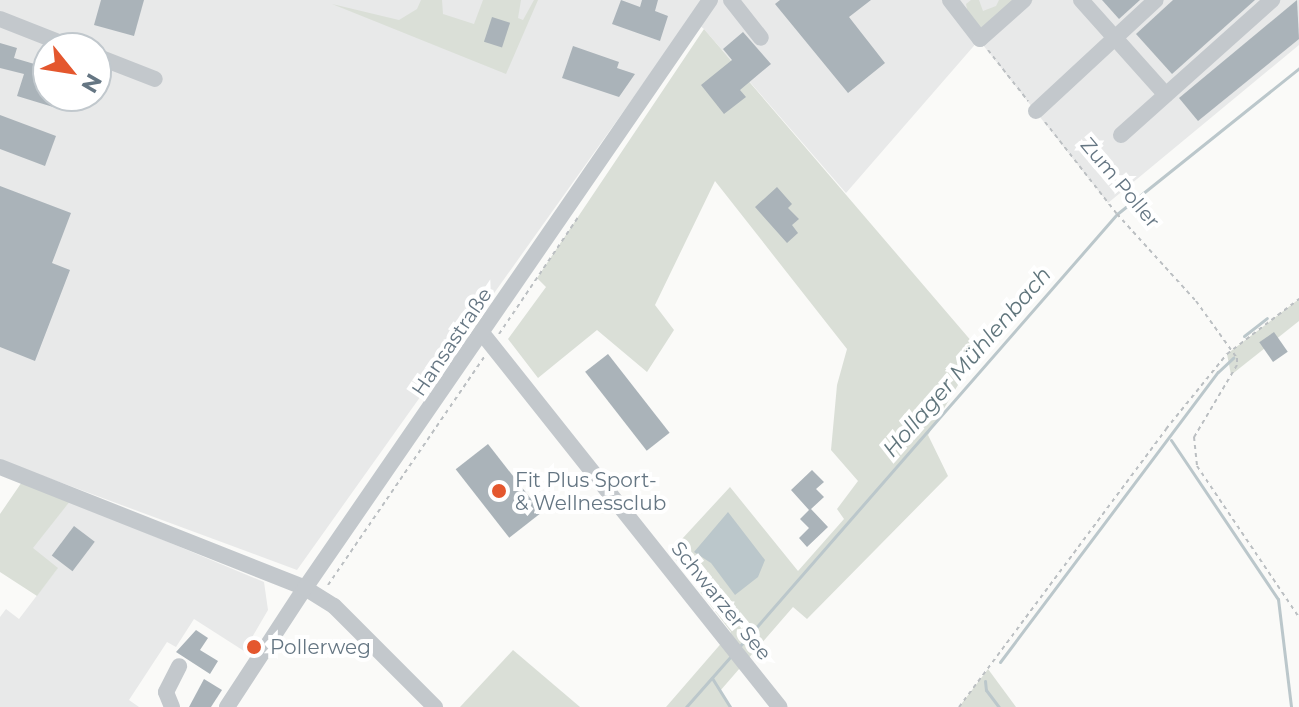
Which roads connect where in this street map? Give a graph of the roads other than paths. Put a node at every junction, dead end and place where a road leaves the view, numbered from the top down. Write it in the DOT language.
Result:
graph roads {
  1 [pos="731,0"];
  2 [pos="950,0"];
  3 [pos="1024,0"];
  4 [pos="1081,0"];
  5 [pos="1156,0"];
  6 [pos="1272,0"];
  7 [pos="706,1"];
  8 [pos="0,19"];
  9 [pos="33,32"];
  10 [pos="761,38"];
  11 [pos="1114,38"];
  12 [pos="112,62"];
  13 [pos="155,79"];
  14 [pos="1166,95"];
  15 [pos="1036,111"];
  16 [pos="1121,135"];
  17 [pos="482,333"];
  18 [pos="0,467"];
  19 [pos="305,588"];
  20 [pos="179,666"];
  21 [pos="172,707"];
  22 [pos="227,707"];
  23 [pos="435,707"];
  24 [pos="780,707"];
  1 -- 10 [label="street"];
  2 -- 3 [label="street"];
  4 -- 11 [label="street"];
  5 -- 11 [label="street"];
  6 -- 14 [label="street"];
  7 -- 17 [label="street, Hansastraße"];
  8 -- 9 [label="street"];
  11 -- 14 [label="street"];
  11 -- 15 [label="street"];
  12 -- 13 [label="street"];
  14 -- 16 [label="street"];
  17 -- 19 [label="street, Hansastraße"];
  17 -- 24 [label="street, Schwarzer See"];
  18 -- 19 [label="street"];
  19 -- 22 [label="street, Hansastraße"];
  19 -- 23 [label="street"];
  20 -- 21 [label="street"];
}
